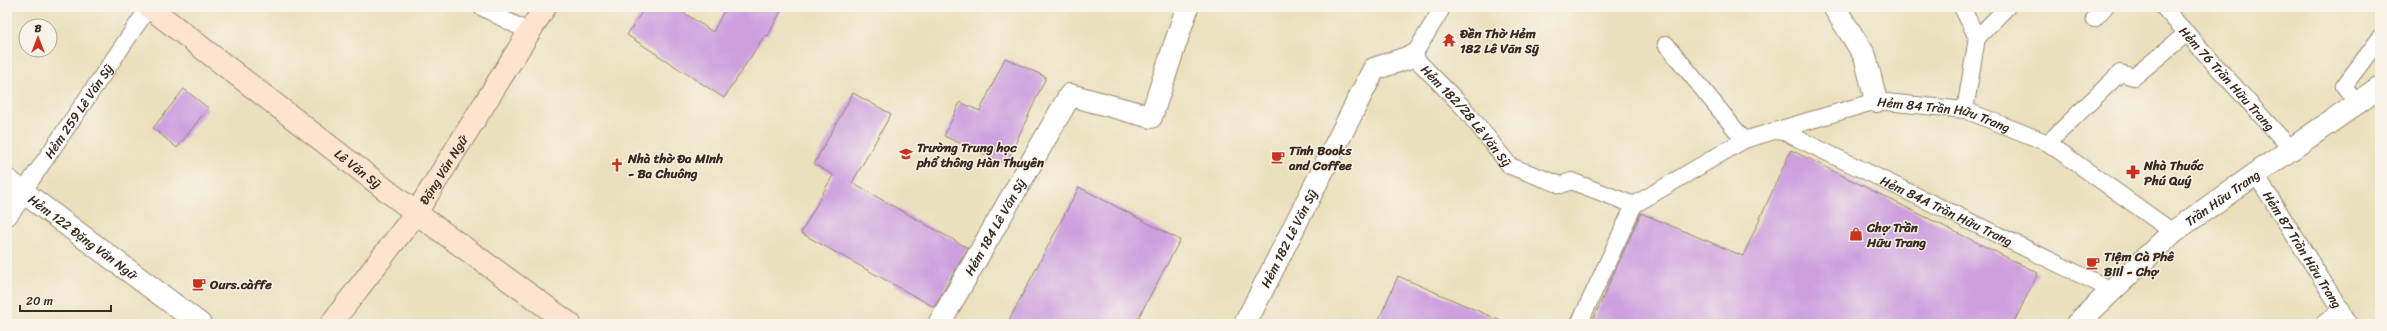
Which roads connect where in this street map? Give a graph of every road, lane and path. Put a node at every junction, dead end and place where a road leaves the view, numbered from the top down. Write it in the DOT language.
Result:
graph roads {
  1 [pos="149,7"];
  2 [pos="481,7"];
  3 [pos="545,7"];
  4 [pos="1440,7"];
  5 [pos="1834,7"];
  6 [pos="1962,7"];
  7 [pos="2007,7"];
  8 [pos="2105,7"];
  9 [pos="2163,7"];
  10 [pos="1187,8"];
  11 [pos="2094,19"];
  12 [pos="529,32"];
  13 [pos="2187,33"];
  14 [pos="1977,38"];
  15 [pos="2380,38"];
  16 [pos="1666,44"];
  17 [pos="1413,56"];
  18 [pos="2380,87"];
  19 [pos="1876,101"];
  20 [pos="2357,103"];
  21 [pos="1965,110"];
  22 [pos="1780,130"];
  23 [pos="1744,140"];
  24 [pos="2048,143"];
  25 [pos="2292,150"];
  26 [pos="2256,175"];
  27 [pos="15,186"];
  28 [pos="1634,205"];
  29 [pos="416,213"];
  30 [pos="7,214"];
  31 [pos="2173,232"];
  32 [pos="2114,290"];
  33 [pos="2342,309"];
  34 [pos="2079,323"];
  35 [pos="200,324"];
  36 [pos="331,324"];
  37 [pos="570,324"];
  38 [pos="939,324"];
  39 [pos="1246,324"];
  40 [pos="1579,324"];
  41 [pos="2323,324"];
  42 [pos="2350,324"];
  1 -- 27 [label="lane, Hẻm 259 Lê Văn Sỹ"];
  1 -- 29 [label="main road, Lê Văn Sỹ"];
  2 -- 12 [label="lane"];
  3 -- 12 [label="main road, Đặng Văn Ngữ"];
  4 -- 17 [label="lane"];
  5 -- 19 [label="street"];
  6 -- 14 [label="lane"];
  7 -- 14 [label="lane"];
  8 -- 11 [label="lane"];
  9 -- 13 [label="lane, Hẻm 76 Trần Hữu Trang"];
  10 -- 38 [label="street, Hẻm 184 Lê Văn Sỹ"];
  12 -- 29 [label="main road, Đặng Văn Ngữ"];
  13 -- 24 [label="lane"];
  13 -- 25 [label="lane, Hẻm 76 Trần Hữu Trang"];
  14 -- 21 [label="lane"];
  15 -- 20 [label="lane"];
  16 -- 23 [label="lane"];
  17 -- 28 [label="lane, Hẻm 182/28 Lê Văn Sỹ"];
  17 -- 39 [label="street, Hẻm 182 Lê Văn Sỹ"];
  18 -- 20 [label="street, Trần Hữu Trang"];
  19 -- 21 [label="lane, Hẻm 84 Trần Hữu Trang"];
  19 -- 22 [label="lane, Hẻm 84 Trần Hữu Trang"];
  20 -- 25 [label="street, Trần Hữu Trang"];
  21 -- 24 [label="lane, Hẻm 84 Trần Hữu Trang"];
  22 -- 23 [label="lane, Hẻm 84 Trần Hữu Trang"];
  22 -- 32 [label="lane, Hẻm 84A Trần Hữu Trang"];
  23 -- 28 [label="lane, Hẻm 84 Trần Hữu Trang"];
  24 -- 31 [label="lane, Hẻm 84 Trần Hữu Trang"];
  25 -- 26 [label="street, Trần Hữu Trang"];
  26 -- 31 [label="street, Trần Hữu Trang"];
  26 -- 33 [label="lane, Hẻm 87 Trần Hữu Trang"];
  27 -- 30 [label="street, Hẻm 259 Lê Văn Sỹ"];
  27 -- 35 [label="street, Hẻm 122 Đặng Văn Ngữ"];
  28 -- 40 [label="lane"];
  29 -- 36 [label="main road, Đặng Văn Ngữ"];
  29 -- 37 [label="main road, Lê Văn Sỹ"];
  31 -- 32 [label="street, Trần Hữu Trang"];
  32 -- 34 [label="street, Trần Hữu Trang"];
  33 -- 41 [label="lane"];
  33 -- 42 [label="lane, Hẻm 87 Trần Hữu Trang"];
}
